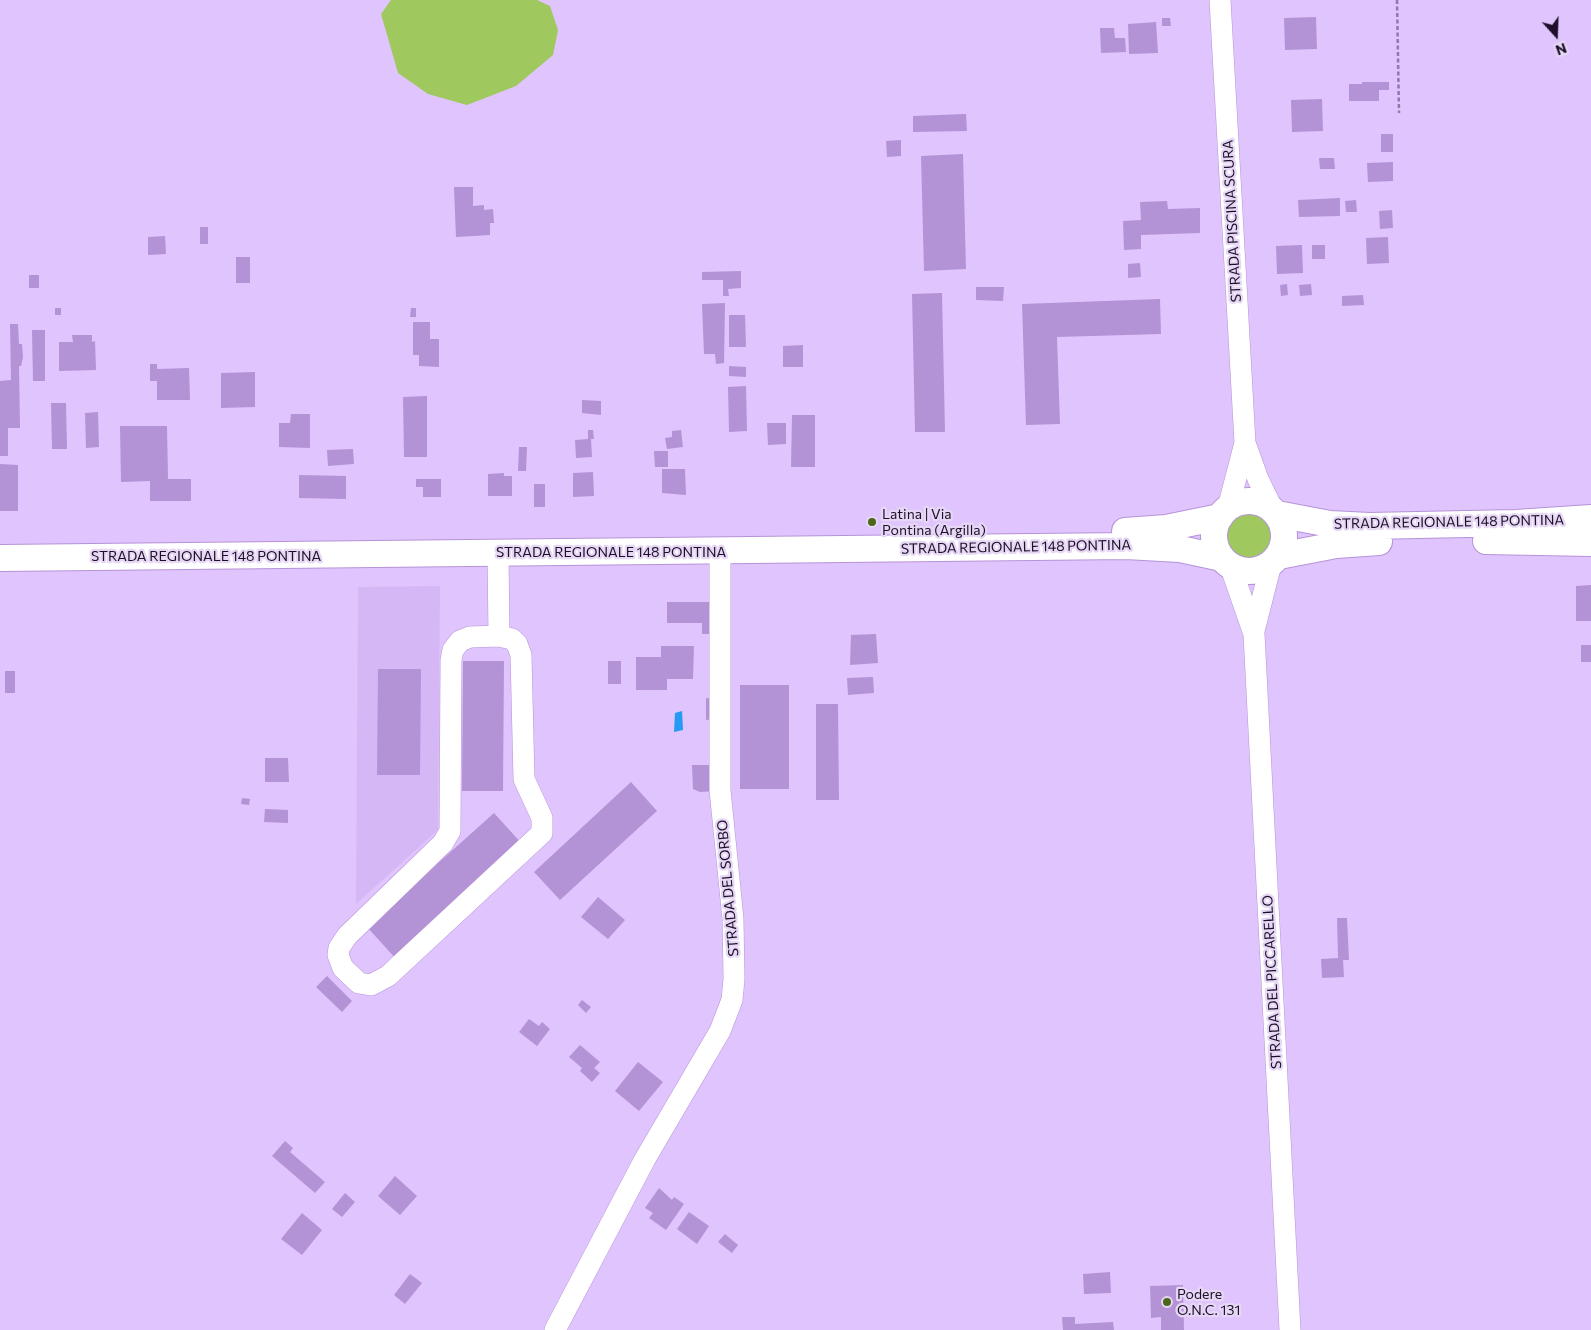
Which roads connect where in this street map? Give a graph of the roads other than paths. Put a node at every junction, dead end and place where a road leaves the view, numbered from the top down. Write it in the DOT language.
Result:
graph roads {
  1 [pos="1220,0"];
  2 [pos="1245,443"];
  3 [pos="1224,512"];
  4 [pos="1275,512"];
  5 [pos="1591,518"];
  6 [pos="0,543"];
  7 [pos="1591,543"];
  8 [pos="498,552"];
  9 [pos="720,552"];
  10 [pos="0,558"];
  11 [pos="1275,560"];
  12 [pos="1226,562"];
  13 [pos="1254,634"];
  14 [pos="499,636"];
  15 [pos="555,1330"];
  16 [pos="1290,1330"];
  1 -- 2 [label="street, STRADA PISCINA SCURA"];
  2 -- 3 [label="street, STRADA PISCINA SCURA"];
  2 -- 4 [label="street, STRADA PISCINA SCURA"];
  3 -- 4 [label="main road, STRADA REGIONALE 148 PONTINA"];
  3 -- 6 [label="main road, STRADA REGIONALE 148 PONTINA"];
  3 -- 12 [label="main road"];
  4 -- 5 [label="main road, STRADA REGIONALE 148 PONTINA"];
  4 -- 11 [label="main road"];
  7 -- 11 [label="main road, STRADA REGIONALE 148 PONTINA"];
  8 -- 9 [label="main road, STRADA REGIONALE 148 PONTINA"];
  8 -- 10 [label="main road, STRADA REGIONALE 148 PONTINA"];
  8 -- 14 [label="street"];
  9 -- 12 [label="main road, STRADA REGIONALE 148 PONTINA"];
  9 -- 15 [label="street, STRADA DEL SORBO"];
  11 -- 12 [label="main road, STRADA REGIONALE 148 PONTINA"];
  11 -- 13 [label="street, STRADA DEL PICCARELLO"];
  12 -- 13 [label="street, STRADA DEL PICCARELLO"];
  13 -- 16 [label="street, STRADA DEL PICCARELLO"];
  14 -- 14 [label="street"];
}
